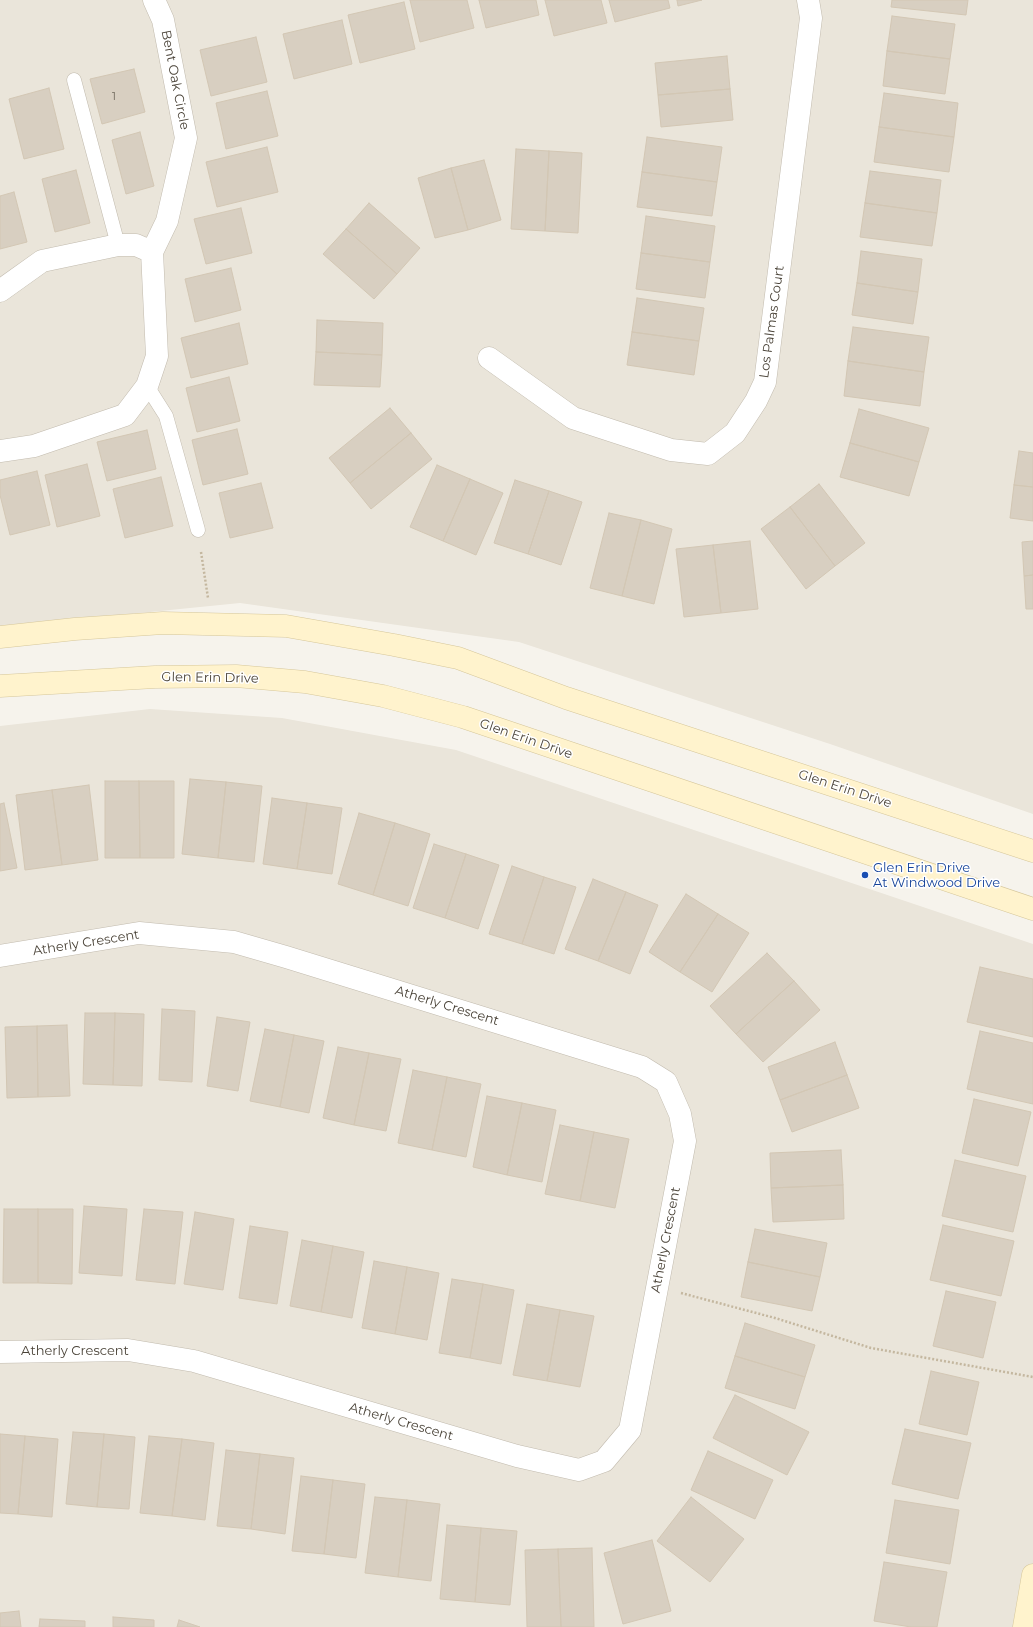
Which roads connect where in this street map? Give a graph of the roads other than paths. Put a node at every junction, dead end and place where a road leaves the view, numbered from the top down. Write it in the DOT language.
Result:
graph roads {
  1 [pos="154,0"];
  2 [pos="808,0"];
  3 [pos="74,80"];
  4 [pos="118,245"];
  5 [pos="152,252"];
  6 [pos="0,291"];
  7 [pos="489,358"];
  8 [pos="148,386"];
  9 [pos="0,451"];
  10 [pos="198,530"];
  11 [pos="0,637"];
  12 [pos="0,686"];
  13 [pos="1033,851"];
  14 [pos="1033,910"];
  15 [pos="0,956"];
  16 [pos="0,1352"];
  17 [pos="1033,1575"];
  18 [pos="1024,1627"];
  1 -- 5 [label="street, Bent Oak Circle"];
  2 -- 7 [label="street, Los Palmas Court"];
  3 -- 4 [label="lane"];
  4 -- 5 [label="street"];
  4 -- 6 [label="street"];
  5 -- 8 [label="street, Bent Oak Circle"];
  8 -- 9 [label="street, Bent Oak Circle"];
  8 -- 10 [label="lane"];
  11 -- 13 [label="street, Glen Erin Drive"];
  12 -- 14 [label="street, Glen Erin Drive"];
  15 -- 16 [label="street, Atherly Crescent"];
  17 -- 18 [label="street"];
}
